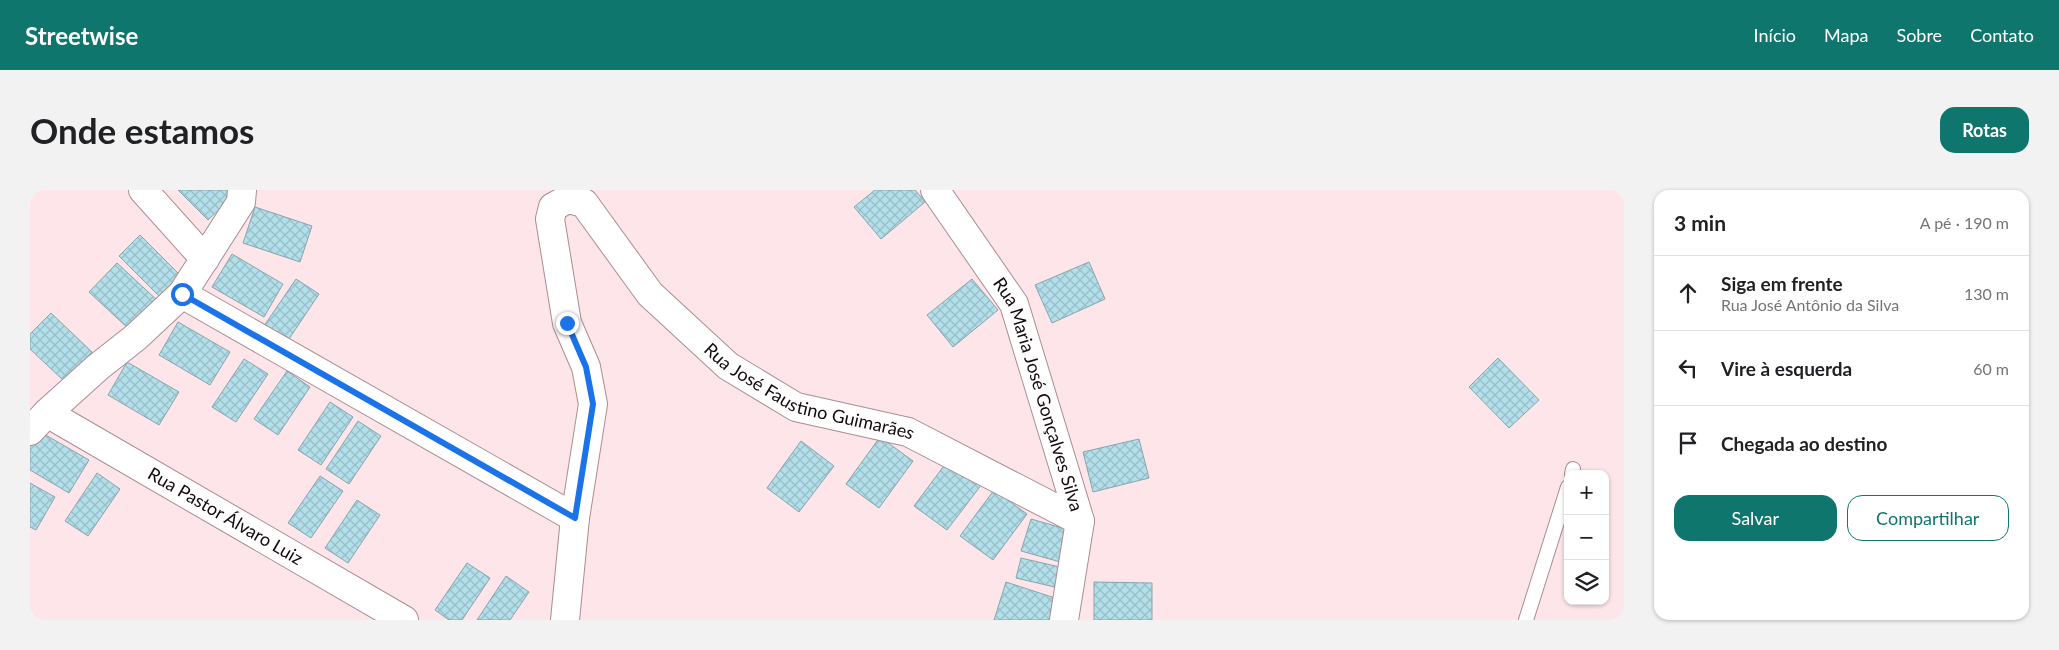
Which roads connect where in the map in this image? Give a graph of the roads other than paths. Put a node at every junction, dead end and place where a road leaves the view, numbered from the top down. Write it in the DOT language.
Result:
graph roads {
  1 [pos="142,190"];
  2 [pos="242,190"];
  3 [pos="935,190"];
  4 [pos="205,259"];
  5 [pos="182,294"];
  6 [pos="38,422"];
  7 [pos="1564,500"];
  8 [pos="575,518"];
  9 [pos="1080,521"];
  10 [pos="404,620"];
  11 [pos="565,620"];
  12 [pos="1064,620"];
  13 [pos="1526,620"];
  1 -- 4 [label="street"];
  2 -- 4 [label="street"];
  3 -- 9 [label="street, Rua Maria José Gonçalves Silva"];
  4 -- 5 [label="street"];
  5 -- 6 [label="street"];
  5 -- 8 [label="street"];
  6 -- 10 [label="street, Rua Pastor Álvaro Luiz"];
  7 -- 13 [label="lane"];
  8 -- 9 [label="street, Rua José Faustino Guimarães"];
  8 -- 11 [label="street"];
  9 -- 12 [label="street, Rua Maria José Gonçalves Silva"];
}
